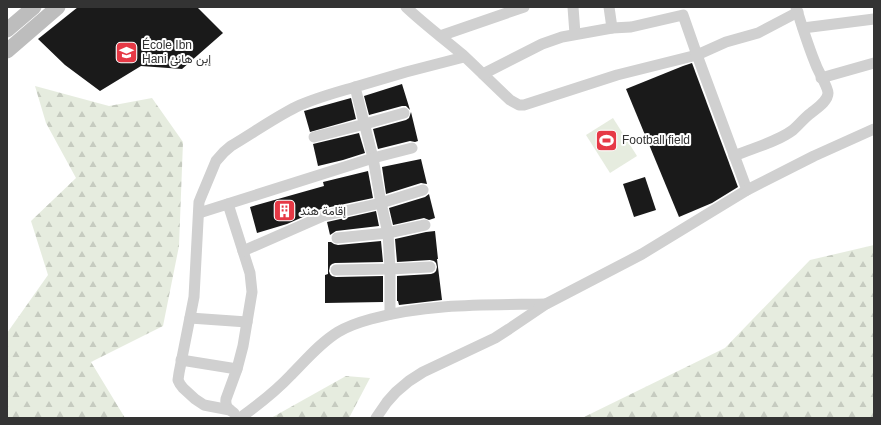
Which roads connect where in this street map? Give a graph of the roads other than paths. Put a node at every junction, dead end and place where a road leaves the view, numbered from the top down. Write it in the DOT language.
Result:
graph roads {
  1 [pos="34,7"];
  2 [pos="58,7"];
  3 [pos="406,7"];
  4 [pos="524,7"];
  5 [pos="573,7"];
  6 [pos="609,7"];
  7 [pos="797,9"];
  8 [pos="874,19"];
  9 [pos="612,28"];
  10 [pos="803,28"];
  11 [pos="7,30"];
  12 [pos="575,34"];
  13 [pos="440,36"];
  14 [pos="7,51"];
  15 [pos="697,55"];
  16 [pos="464,57"];
  17 [pos="874,63"];
  18 [pos="483,74"];
  19 [pos="821,78"];
  20 [pos="355,87"];
  21 [pos="404,113"];
  22 [pos="365,124"];
  23 [pos="874,128"];
  24 [pos="314,136"];
  25 [pos="412,148"];
  26 [pos="734,156"];
  27 [pos="373,158"];
  28 [pos="423,190"];
  29 [pos="746,190"];
  30 [pos="381,203"];
  31 [pos="228,204"];
  32 [pos="199,214"];
  33 [pos="425,226"];
  34 [pos="388,233"];
  35 [pos="337,238"];
  36 [pos="243,251"];
  37 [pos="430,267"];
  38 [pos="390,269"];
  39 [pos="336,270"];
  40 [pos="546,304"];
  41 [pos="390,314"];
  42 [pos="190,318"];
  43 [pos="247,322"];
  44 [pos="181,360"];
  45 [pos="237,369"];
  46 [pos="230,410"];
  47 [pos="241,418"];
  48 [pos="376,418"];
  1 -- 11 [label="main road"];
  2 -- 14 [label="main road"];
  3 -- 13 [label="street"];
  4 -- 13 [label="street"];
  5 -- 12 [label="street"];
  6 -- 9 [label="street"];
  7 -- 10 [label="street"];
  7 -- 15 [label="street"];
  8 -- 10 [label="street"];
  9 -- 12 [label="street"];
  9 -- 15 [label="street"];
  10 -- 19 [label="street"];
  12 -- 18 [label="street"];
  13 -- 16 [label="street"];
  15 -- 18 [label="street"];
  15 -- 26 [label="street"];
  16 -- 18 [label="street"];
  16 -- 20 [label="street"];
  17 -- 19 [label="street"];
  19 -- 26 [label="street"];
  20 -- 22 [label="street"];
  20 -- 32 [label="street"];
  21 -- 22 [label="street"];
  22 -- 24 [label="street"];
  22 -- 27 [label="street"];
  23 -- 29 [label="street"];
  25 -- 27 [label="street"];
  26 -- 29 [label="street"];
  27 -- 30 [label="street"];
  27 -- 31 [label="street"];
  28 -- 30 [label="street"];
  29 -- 40 [label="street"];
  30 -- 34 [label="street"];
  30 -- 36 [label="street"];
  31 -- 32 [label="street"];
  31 -- 36 [label="street"];
  32 -- 42 [label="street"];
  33 -- 34 [label="street"];
  34 -- 35 [label="street"];
  34 -- 38 [label="street"];
  36 -- 43 [label="street"];
  37 -- 38 [label="street"];
  38 -- 39 [label="street"];
  38 -- 41 [label="street"];
  40 -- 41 [label="street"];
  40 -- 48 [label="street"];
  41 -- 47 [label="street"];
  42 -- 43 [label="street"];
  42 -- 44 [label="street"];
  43 -- 45 [label="street"];
  44 -- 45 [label="street"];
  44 -- 46 [label="street"];
  45 -- 46 [label="street"];
  46 -- 47 [label="street"];
}
